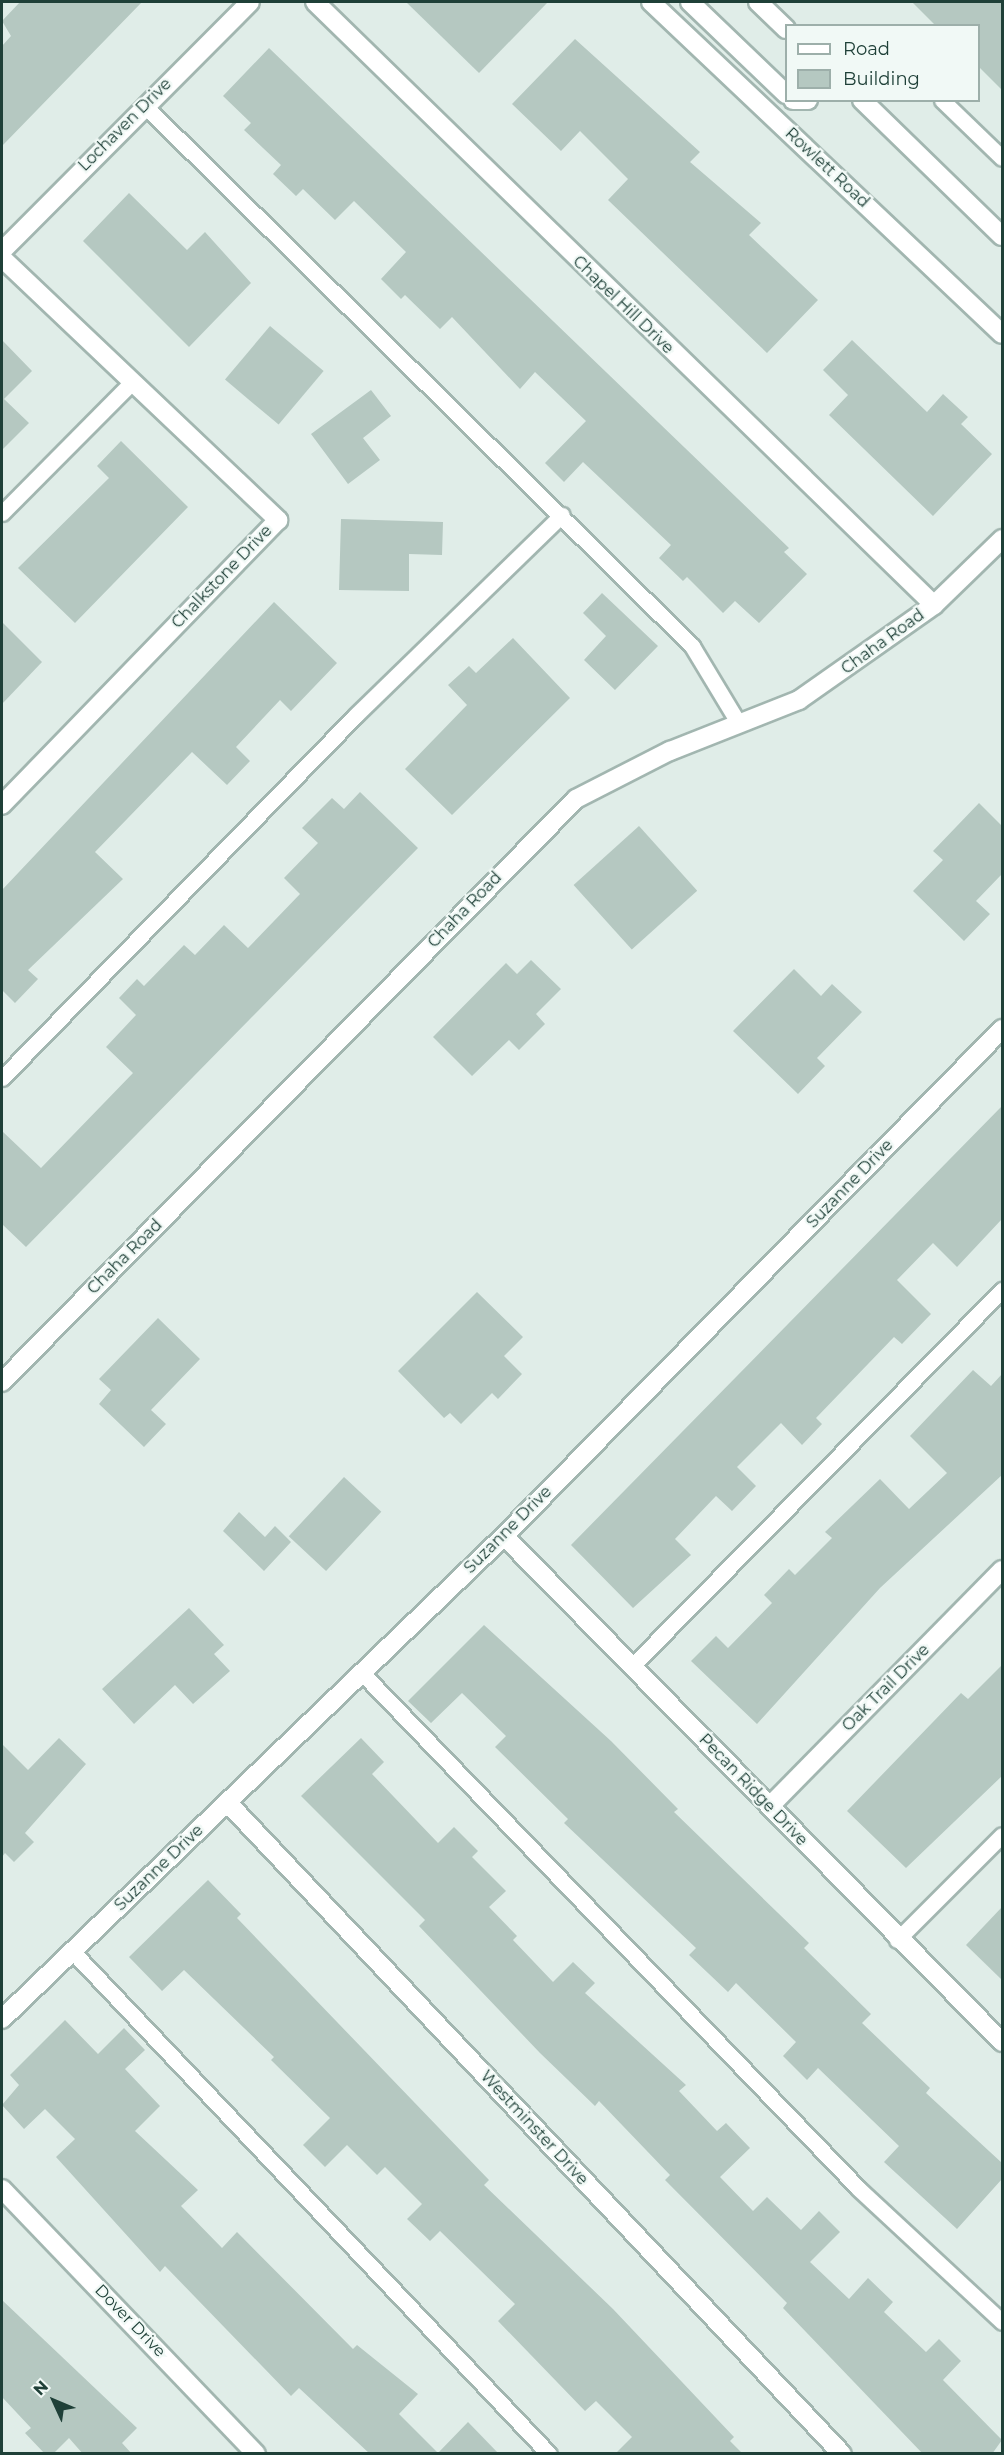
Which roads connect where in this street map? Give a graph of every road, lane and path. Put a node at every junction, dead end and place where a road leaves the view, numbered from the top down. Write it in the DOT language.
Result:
graph roads {
  1 [pos="250,2"];
  2 [pos="315,2"];
  3 [pos="651,2"];
  4 [pos="690,2"];
  5 [pos="768,5"];
  6 [pos="785,27"];
  7 [pos="785,93"];
  8 [pos="864,102"];
  9 [pos="944,102"];
  10 [pos="145,106"];
  11 [pos="1002,158"];
  12 [pos="1002,236"];
  13 [pos="2,251"];
  14 [pos="2,258"];
  15 [pos="1002,334"];
  16 [pos="132,382"];
  17 [pos="2,513"];
  18 [pos="562,515"];
  19 [pos="1002,539"];
  20 [pos="934,606"];
  21 [pos="739,724"];
  22 [pos="2,806"];
  23 [pos="1002,1029"];
  24 [pos="2,1078"];
  25 [pos="1002,1290"];
  26 [pos="2,1382"];
  27 [pos="504,1536"];
  28 [pos="1002,1570"];
  29 [pos="632,1665"];
  30 [pos="362,1673"];
  31 [pos="227,1802"];
  32 [pos="770,1806"];
  33 [pos="1002,1835"];
  34 [pos="897,1940"];
  35 [pos="72,1951"];
  36 [pos="2,2019"];
  37 [pos="1002,2042"];
  38 [pos="2,2189"];
  39 [pos="1002,2322"];
  40 [pos="256,2454"];
  41 [pos="549,2454"];
  42 [pos="842,2454"];
  1 -- 10 [label="street, Lochaven Drive"];
  2 -- 20 [label="street, Chapel Hill Drive"];
  3 -- 15 [label="street, Rowlett Road"];
  4 -- 7 [label="street"];
  5 -- 6 [label="street"];
  8 -- 12 [label="street"];
  9 -- 11 [label="lane"];
  10 -- 13 [label="street, Lochaven Drive"];
  10 -- 18 [label="lane"];
  14 -- 16 [label="street, Chalkstone Drive"];
  16 -- 17 [label="lane"];
  16 -- 22 [label="street, Chalkstone Drive"];
  18 -- 21 [label="lane"];
  18 -- 24 [label="lane"];
  19 -- 20 [label="street, Chaha Road"];
  20 -- 21 [label="street, Chaha Road"];
  21 -- 26 [label="street, Chaha Road"];
  23 -- 27 [label="street, Suzanne Drive"];
  25 -- 29 [label="lane"];
  27 -- 29 [label="street, Pecan Ridge Drive"];
  27 -- 30 [label="street, Suzanne Drive"];
  28 -- 32 [label="street, Oak Trail Drive"];
  29 -- 32 [label="street, Pecan Ridge Drive"];
  30 -- 31 [label="street, Suzanne Drive"];
  30 -- 39 [label="lane"];
  31 -- 35 [label="street, Suzanne Drive"];
  31 -- 42 [label="street, Westminster Drive"];
  32 -- 34 [label="street, Pecan Ridge Drive"];
  33 -- 34 [label="lane"];
  34 -- 37 [label="street, Pecan Ridge Drive"];
  35 -- 36 [label="street, Suzanne Drive"];
  35 -- 41 [label="lane"];
  38 -- 40 [label="street, Dover Drive"];
}
